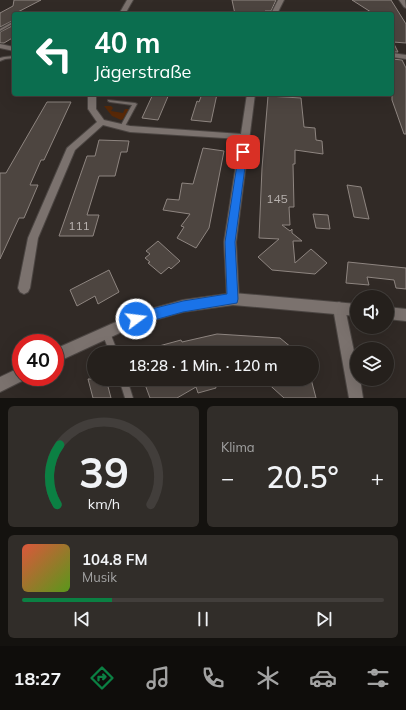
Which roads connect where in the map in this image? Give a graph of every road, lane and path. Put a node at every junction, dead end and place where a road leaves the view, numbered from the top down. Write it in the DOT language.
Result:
graph roads {
  1 [pos="130,0"];
  2 [pos="281,0"];
  3 [pos="402,0"];
  4 [pos="406,6"];
  5 [pos="123,12"];
  6 [pos="275,12"];
  7 [pos="12,23"];
  8 [pos="0,30"];
  9 [pos="0,46"];
  10 [pos="12,53"];
  11 [pos="12,55"];
  12 [pos="394,55"];
  13 [pos="406,57"];
  14 [pos="0,60"];
  15 [pos="92,96"];
  16 [pos="251,96"];
  17 [pos="110,101"];
  18 [pos="101,122"];
  19 [pos="122,127"];
  20 [pos="245,137"];
  21 [pos="24,288"];
  22 [pos="232,299"];
  23 [pos="339,308"];
  24 [pos="350,309"];
  25 [pos="394,314"];
  26 [pos="406,315"];
  27 [pos="106,333"];
  28 [pos="111,346"];
  29 [pos="64,352"];
  30 [pos="12,379"];
  31 [pos="0,385"];
  32 [pos="125,386"];
  33 [pos="129,398"];
  34 [pos="356,398"];
  1 -- 5 [label="street"];
  2 -- 6 [label="street"];
  3 -- 4 [label="street"];
  7 -- 8 [label="lane"];
  9 -- 10 [label="street"];
  11 -- 14 [label="lane"];
  12 -- 13 [label="street"];
  15 -- 18 [label="street"];
  16 -- 20 [label="street"];
  17 -- 19 [label="lane"];
  18 -- 19 [label="street"];
  18 -- 21 [label="street"];
  19 -- 20 [label="street"];
  20 -- 22 [label="street"];
  22 -- 23 [label="street"];
  22 -- 27 [label="street"];
  23 -- 24 [label="street"];
  23 -- 34 [label="street"];
  25 -- 26 [label="street"];
  27 -- 28 [label="lane"];
  27 -- 29 [label="street"];
  30 -- 31 [label="street"];
  32 -- 33 [label="lane"];
}
